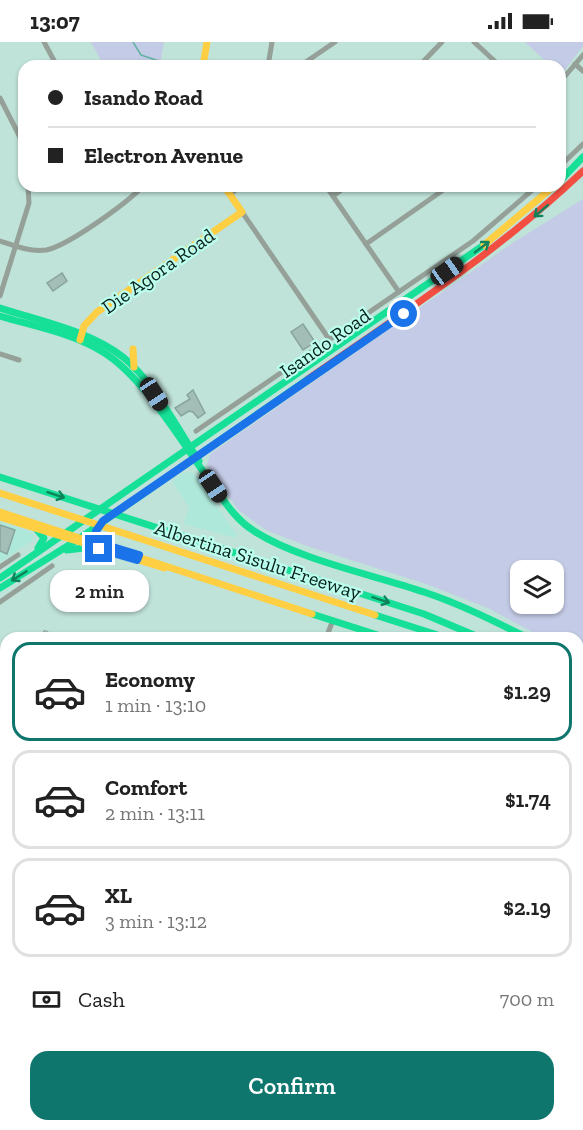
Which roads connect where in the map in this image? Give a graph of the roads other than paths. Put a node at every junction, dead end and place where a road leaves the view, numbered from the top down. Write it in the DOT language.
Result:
graph roads {
  1 [pos="44,42"];
  2 [pos="207,42"];
  3 [pos="272,42"];
  4 [pos="335,42"];
  5 [pos="442,42"];
  6 [pos="474,42"];
  7 [pos="583,55"];
  8 [pos="54,60"];
  9 [pos="204,60"];
  10 [pos="269,60"];
  11 [pos="309,60"];
  12 [pos="425,60"];
  13 [pos="494,60"];
  14 [pos="575,64"];
  15 [pos="583,71"];
  16 [pos="566,75"];
  17 [pos="0,98"];
  18 [pos="18,133"];
  19 [pos="583,144"];
  20 [pos="583,157"];
  21 [pos="566,160"];
  22 [pos="583,171"];
  23 [pos="566,174"];
  24 [pos="566,186"];
  25 [pos="28,192"];
  26 [pos="135,192"];
  27 [pos="233,192"];
  28 [pos="330,192"];
  29 [pos="339,192"];
  30 [pos="440,192"];
  31 [pos="530,192"];
  32 [pos="547,192"];
  33 [pos="559,192"];
  34 [pos="230,194"];
  35 [pos="333,196"];
  36 [pos="242,212"];
  37 [pos="0,241"];
  38 [pos="366,243"];
  39 [pos="15,246"];
  40 [pos="399,292"];
  41 [pos="0,296"];
  42 [pos="0,308"];
  43 [pos="0,316"];
  44 [pos="22,319"];
  45 [pos="80,338"];
  46 [pos="329,339"];
  47 [pos="133,349"];
  48 [pos="0,354"];
  49 [pos="19,360"];
  50 [pos="135,369"];
  51 [pos="196,431"];
  52 [pos="188,448"];
  53 [pos="195,459"];
  54 [pos="0,477"];
  55 [pos="0,493"];
  56 [pos="0,512"];
  57 [pos="0,516"];
  58 [pos="103,521"];
  59 [pos="37,530"];
  60 [pos="66,533"];
  61 [pos="80,538"];
  62 [pos="94,542"];
  63 [pos="18,555"];
  64 [pos="52,556"];
  65 [pos="27,559"];
  66 [pos="52,566"];
  67 [pos="0,567"];
  68 [pos="0,578"];
  69 [pos="0,588"];
  70 [pos="0,602"];
  71 [pos="333,620"];
  72 [pos="328,632"];
  73 [pos="369,632"];
  74 [pos="429,632"];
  75 [pos="467,632"];
  76 [pos="515,632"];
  1 -- 8 [label="street"];
  2 -- 9 [label="main road"];
  3 -- 10 [label="street"];
  4 -- 11 [label="street"];
  5 -- 12 [label="street"];
  6 -- 13 [label="street"];
  7 -- 14 [label="street"];
  14 -- 15 [label="street"];
  14 -- 16 [label="street"];
  17 -- 18 [label="street"];
  19 -- 21 [label="street"];
  20 -- 23 [label="main road"];
  22 -- 24 [label="main road, Isando Road, one-way"];
  25 -- 39 [label="street"];
  26 -- 39 [label="street"];
  27 -- 34 [label="street"];
  28 -- 35 [label="street"];
  29 -- 35 [label="street"];
  30 -- 38 [label="street"];
  31 -- 40 [label="street, Isando Road"];
  52 -- 32 [label="main road, Isando Road, one-way"];
  33 -- 53 [label="main road, Isando Road, one-way"];
  34 -- 36 [label="main road"];
  35 -- 38 [label="street"];
  36 -- 45 [label="main road, Die Agora Road"];
  36 -- 46 [label="street"];
  37 -- 39 [label="street"];
  38 -- 40 [label="street"];
  39 -- 41 [label="street"];
  40 -- 46 [label="street, Isando Road"];
  42 -- 44 [label="main road"];
  43 -- 44 [label="main road"];
  44 -- 45 [label="main road"];
  45 -- 50 [label="main road"];
  45 -- 52 [label="main road"];
  46 -- 51 [label="street, Isando Road"];
  47 -- 50 [label="main road"];
  48 -- 49 [label="street"];
  50 -- 52 [label="main road"];
  52 -- 53 [label="main road"];
  52 -- 60 [label="main road, Isando Road"];
  53 -- 58 [label="main road, Isando Road"];
  53 -- 76 [label="main road"];
  54 -- 75 [label="main road, Albertina Sisulu Freeway, one-way"];
  55 -- 74 [label="main road, Albertina Sisulu Freeway"];
  56 -- 60 [label="main road"];
  57 -- 59 [label="main road"];
  58 -- 61 [label="main road, Isando Road"];
  58 -- 62 [label="main road"];
  59 -- 60 [label="main road"];
  59 -- 65 [label="main road"];
  60 -- 61 [label="main road"];
  60 -- 65 [label="main road, Isando Road"];
  61 -- 62 [label="main road"];
  61 -- 64 [label="main road, Isando Road"];
  62 -- 64 [label="main road"];
  62 -- 71 [label="main road"];
  63 -- 67 [label="street"];
  64 -- 69 [label="main road, Isando Road, one-way"];
  65 -- 68 [label="main road, Isando Road"];
  66 -- 70 [label="street"];
  71 -- 72 [label="street"];
  71 -- 73 [label="main road"];
}
